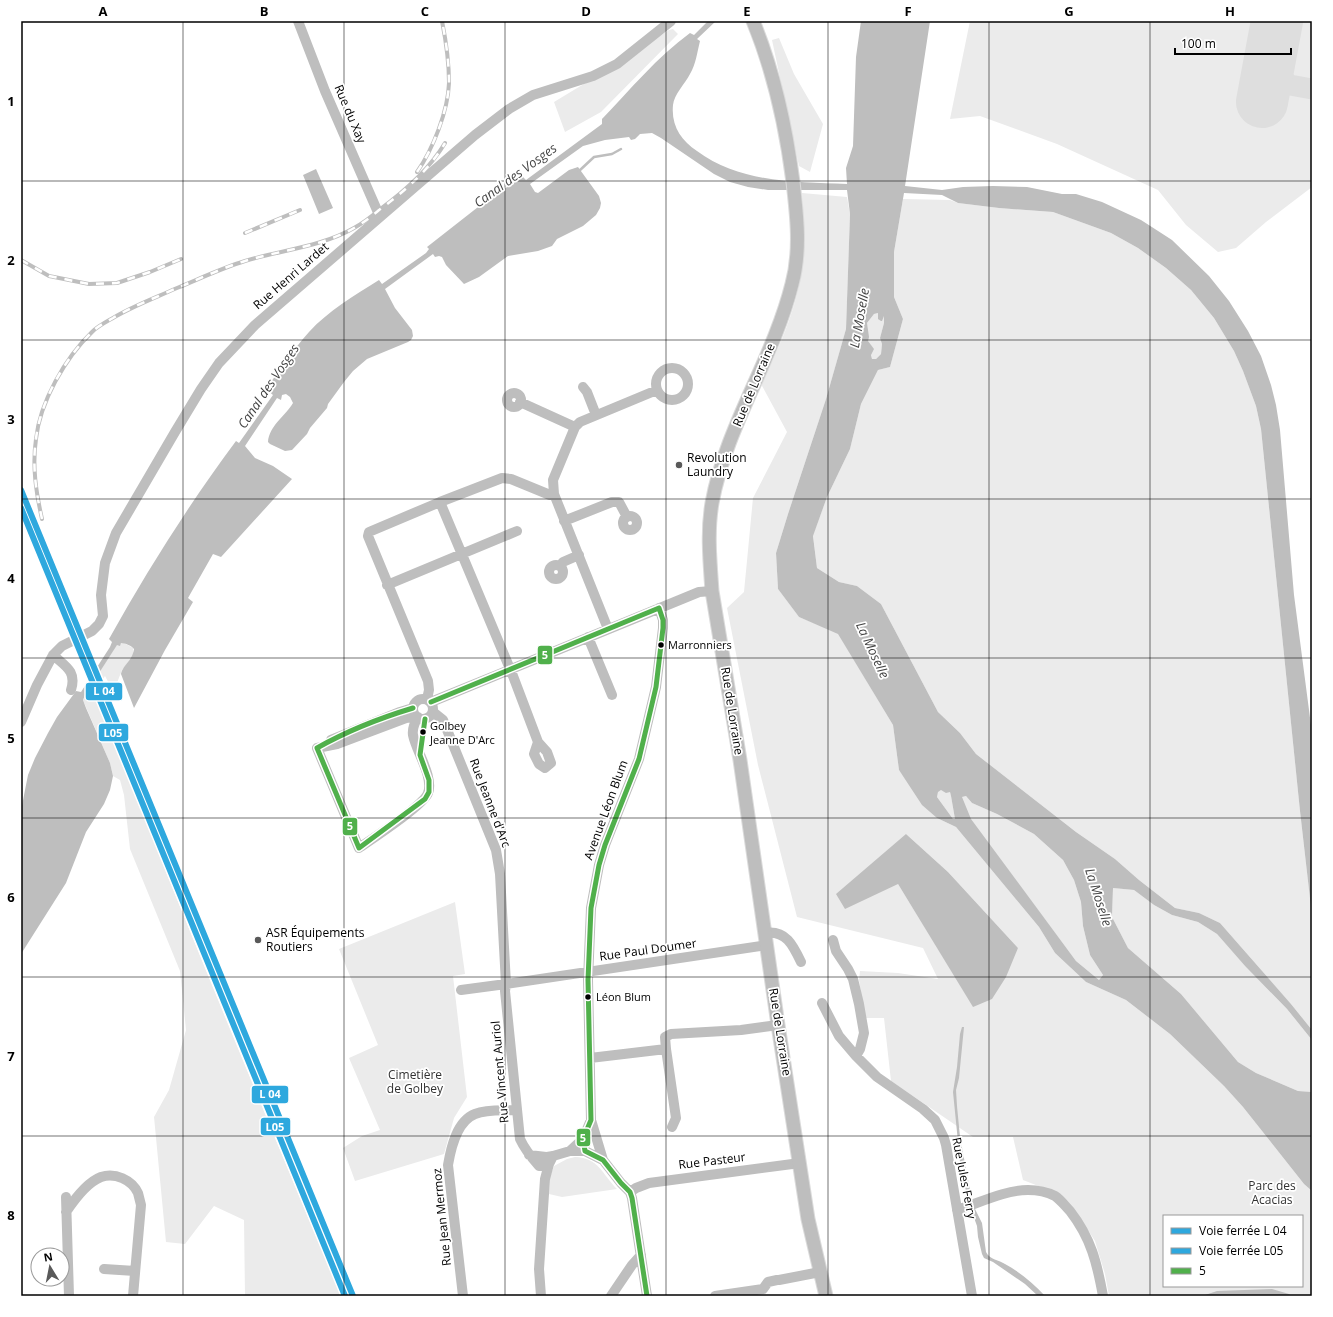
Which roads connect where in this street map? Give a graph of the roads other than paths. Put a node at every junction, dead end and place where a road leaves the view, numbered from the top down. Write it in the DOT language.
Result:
graph roads {
  1 [pos="298,21"];
  2 [pos="671,21"];
  3 [pos="753,21"];
  4 [pos="380,217"];
  5 [pos="583,387"];
  6 [pos="657,390"];
  7 [pos="520,402"];
  8 [pos="596,415"];
  9 [pos="575,427"];
  10 [pos="554,494"];
  11 [pos="440,502"];
  12 [pos="626,517"];
  13 [pos="564,521"];
  14 [pos="517,531"];
  15 [pos="461,554"];
  16 [pos="579,555"];
  17 [pos="560,566"];
  18 [pos="387,584"];
  19 [pos="712,591"];
  20 [pos="659,608"];
  21 [pos="608,629"];
  22 [pos="588,637"];
  23 [pos="53,655"];
  24 [pos="510,670"];
  25 [pos="71,690"];
  26 [pos="612,695"];
  27 [pos="430,704"];
  28 [pos="415,714"];
  29 [pos="21,722"];
  30 [pos="538,742"];
  31 [pos="766,940"];
  32 [pos="833,940"];
  33 [pos="801,962"];
  34 [pos="589,972"];
  35 [pos="506,984"];
  36 [pos="461,990"];
  37 [pos="822,1003"];
  38 [pos="778,1026"];
  39 [pos="666,1049"];
  40 [pos="856,1056"];
  41 [pos="590,1058"];
  42 [pos="516,1110"];
  43 [pos="590,1120"];
  44 [pos="672,1127"];
  45 [pos="583,1139"];
  46 [pos="596,1142"];
  47 [pos="570,1151"];
  48 [pos="585,1151"];
  49 [pos="603,1160"];
  50 [pos="547,1161"];
  51 [pos="800,1163"];
  52 [pos="630,1192"];
  53 [pos="66,1197"];
  54 [pos="957,1210"];
  55 [pos="66,1212"];
  56 [pos="641,1255"];
  57 [pos="104,1269"];
  58 [pos="135,1271"];
  59 [pos="820,1272"];
  60 [pos="69,1296"];
  61 [pos="133,1296"];
  62 [pos="463,1296"];
  63 [pos="541,1296"];
  64 [pos="610,1296"];
  65 [pos="647,1296"];
  66 [pos="715,1296"];
  67 [pos="826,1296"];
  68 [pos="972,1296"];
  69 [pos="1103,1296"];
  1 -- 4 [label="street, Rue du Xay"];
  2 -- 4 [label="street, Rue Henri Lardet"];
  3 -- 19 [label="main road, Rue de Lorraine"];
  4 -- 23 [label="street, Rue Henri Lardet"];
  5 -- 8 [label="street"];
  6 -- 8 [label="street"];
  7 -- 9 [label="street"];
  8 -- 9 [label="street"];
  9 -- 10 [label="street"];
  10 -- 11 [label="street"];
  10 -- 13 [label="street"];
  11 -- 15 [label="street"];
  11 -- 18 [label="street"];
  12 -- 13 [label="street"];
  13 -- 16 [label="street"];
  14 -- 15 [label="street"];
  15 -- 18 [label="street"];
  15 -- 24 [label="street"];
  16 -- 17 [label="street"];
  16 -- 21 [label="street"];
  18 -- 27 [label="street"];
  19 -- 20 [label="street"];
  19 -- 31 [label="main road, Rue de Lorraine"];
  20 -- 21 [label="street"];
  20 -- 34 [label="street, Avenue Léon Blum"];
  21 -- 22 [label="street"];
  22 -- 24 [label="street"];
  22 -- 26 [label="street"];
  23 -- 25 [label="street"];
  23 -- 29 [label="street"];
  24 -- 27 [label="street"];
  24 -- 30 [label="street"];
  27 -- 28 [label="street"];
  27 -- 28 [label="street"];
  27 -- 35 [label="street, Rue Jeanne d'Arc"];
  28 -- 28 [label="street"];
  31 -- 33 [label="street"];
  31 -- 34 [label="street, Rue Paul Doumer"];
  31 -- 38 [label="main road, Rue de Lorraine"];
  32 -- 40 [label="street"];
  34 -- 35 [label="street, Rue Paul Doumer"];
  34 -- 41 [label="street, Avenue Léon Blum"];
  35 -- 36 [label="street, Rue Paul Doumer"];
  35 -- 42 [label="street, Rue Vincent Auriol"];
  37 -- 40 [label="street, Rue Jules Ferry"];
  38 -- 39 [label="street"];
  38 -- 51 [label="main road, Rue de Lorraine"];
  39 -- 41 [label="street"];
  39 -- 44 [label="street"];
  40 -- 54 [label="street, Rue Jules Ferry"];
  41 -- 43 [label="street, Avenue Léon Blum"];
  42 -- 50 [label="street, Rue Vincent Auriol"];
  42 -- 62 [label="street, Rue Jean Mermoz"];
  43 -- 45 [label="street, Avenue Léon Blum"];
  43 -- 46 [label="street, Avenue Léon Blum"];
  45 -- 46 [label="street"];
  45 -- 47 [label="street, Avenue Léon Blum"];
  45 -- 48 [label="street"];
  46 -- 48 [label="street"];
  46 -- 49 [label="street, Avenue Léon Blum"];
  47 -- 48 [label="street, Rue Vincent Auriol"];
  47 -- 50 [label="street, Rue Vincent Auriol"];
  48 -- 49 [label="street, Rue Vincent Auriol"];
  49 -- 52 [label="street"];
  50 -- 63 [label="street"];
  51 -- 52 [label="street, Rue Pasteur"];
  51 -- 59 [label="main road, Rue de Lorraine"];
  52 -- 56 [label="street"];
  53 -- 55 [label="street"];
  54 -- 68 [label="street, Rue Jules Ferry"];
  54 -- 69 [label="street"];
  55 -- 58 [label="street"];
  55 -- 60 [label="street"];
  56 -- 64 [label="street"];
  56 -- 65 [label="street"];
  57 -- 58 [label="street"];
  58 -- 61 [label="street"];
  59 -- 66 [label="street"];
  59 -- 67 [label="main road, Rue de Lorraine"];
}
